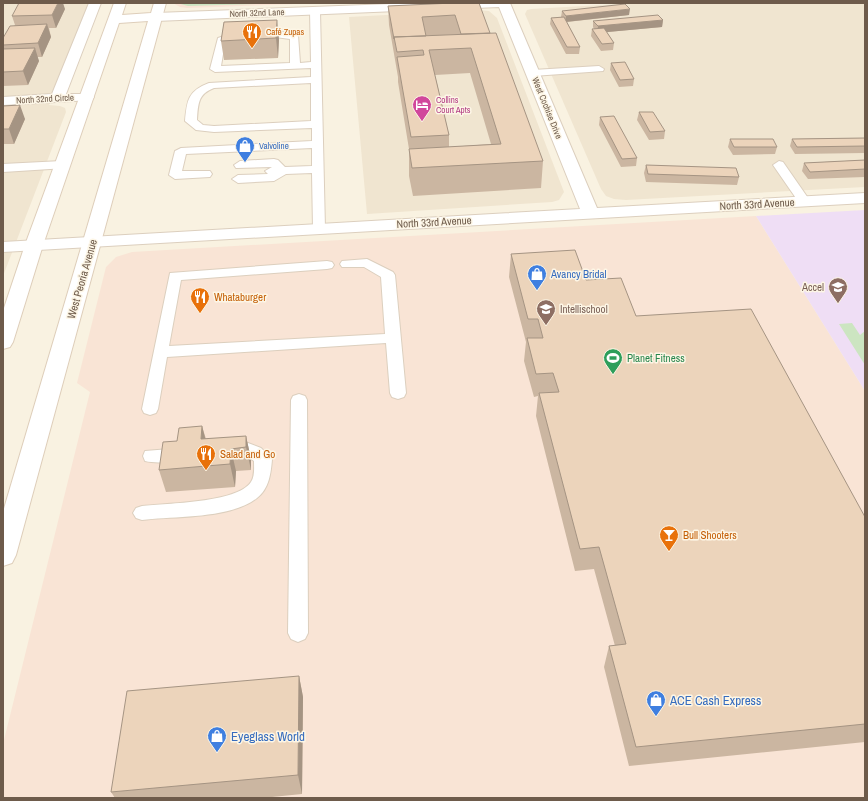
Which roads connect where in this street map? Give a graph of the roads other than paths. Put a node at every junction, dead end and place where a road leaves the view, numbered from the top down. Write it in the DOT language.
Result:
graph roads {
  1 [pos="95,3"];
  2 [pos="120,3"];
  3 [pos="503,3"];
  4 [pos="158,10"];
  5 [pos="315,11"];
  6 [pos="115,19"];
  7 [pos="316,65"];
  8 [pos="295,66"];
  9 [pos="599,69"];
  10 [pos="533,73"];
  11 [pos="314,88"];
  12 [pos="87,97"];
  13 [pos="57,99"];
  14 [pos="3,101"];
  15 [pos="317,124"];
  16 [pos="317,144"];
  17 [pos="62,165"];
  18 [pos="779,165"];
  19 [pos="3,168"];
  20 [pos="318,169"];
  21 [pos="239,172"];
  22 [pos="206,174"];
  23 [pos="865,198"];
  24 [pos="804,201"];
  25 [pos="590,213"];
  26 [pos="319,229"];
  27 [pos="93,241"];
  28 [pos="34,245"];
  29 [pos="3,247"];
  30 [pos="347,264"];
  31 [pos="327,265"];
  32 [pos="393,338"];
  33 [pos="3,342"];
  34 [pos="160,352"];
  35 [pos="398,393"];
  36 [pos="299,400"];
  37 [pos="150,409"];
  38 [pos="216,451"];
  39 [pos="185,454"];
  40 [pos="151,456"];
  41 [pos="142,513"];
  42 [pos="3,555"];
  43 [pos="298,633"];
  1 -- 13 [label="street"];
  2 -- 6 [label="street"];
  3 -- 5 [label="street, North 32nd Lane"];
  3 -- 10 [label="street, West Cochise Drive"];
  4 -- 5 [label="street, North 32nd Lane"];
  4 -- 6 [label="street, North 32nd Lane"];
  4 -- 27 [label="street, West Peoria Avenue"];
  5 -- 7 [label="lane"];
  6 -- 12 [label="street"];
  7 -- 8 [label="lane"];
  7 -- 11 [label="lane"];
  8 -- 8 [label="lane"];
  9 -- 10 [label="lane"];
  10 -- 25 [label="street, West Cochise Drive"];
  11 -- 15 [label="lane"];
  11 -- 15 [label="lane"];
  12 -- 13 [label="street, North 32nd Circle"];
  12 -- 17 [label="street"];
  13 -- 14 [label="street, North 32nd Circle"];
  15 -- 16 [label="lane"];
  16 -- 20 [label="lane"];
  16 -- 22 [label="lane"];
  17 -- 19 [label="lane"];
  17 -- 28 [label="street"];
  18 -- 24 [label="lane"];
  20 -- 21 [label="lane"];
  20 -- 26 [label="lane"];
  23 -- 24 [label="street, North 33rd Avenue"];
  24 -- 25 [label="street, North 33rd Avenue"];
  25 -- 26 [label="street, North 33rd Avenue"];
  26 -- 27 [label="street, North 33rd Avenue"];
  27 -- 28 [label="street, North 33rd Avenue"];
  27 -- 42 [label="street, West Peoria Avenue"];
  28 -- 29 [label="street, North 33rd Avenue"];
  28 -- 33 [label="street"];
  30 -- 32 [label="lane"];
  31 -- 34 [label="lane"];
  32 -- 34 [label="lane"];
  32 -- 35 [label="lane"];
  34 -- 37 [label="lane"];
  36 -- 43 [label="lane"];
  38 -- 41 [label="lane"];
  39 -- 40 [label="lane"];
}
